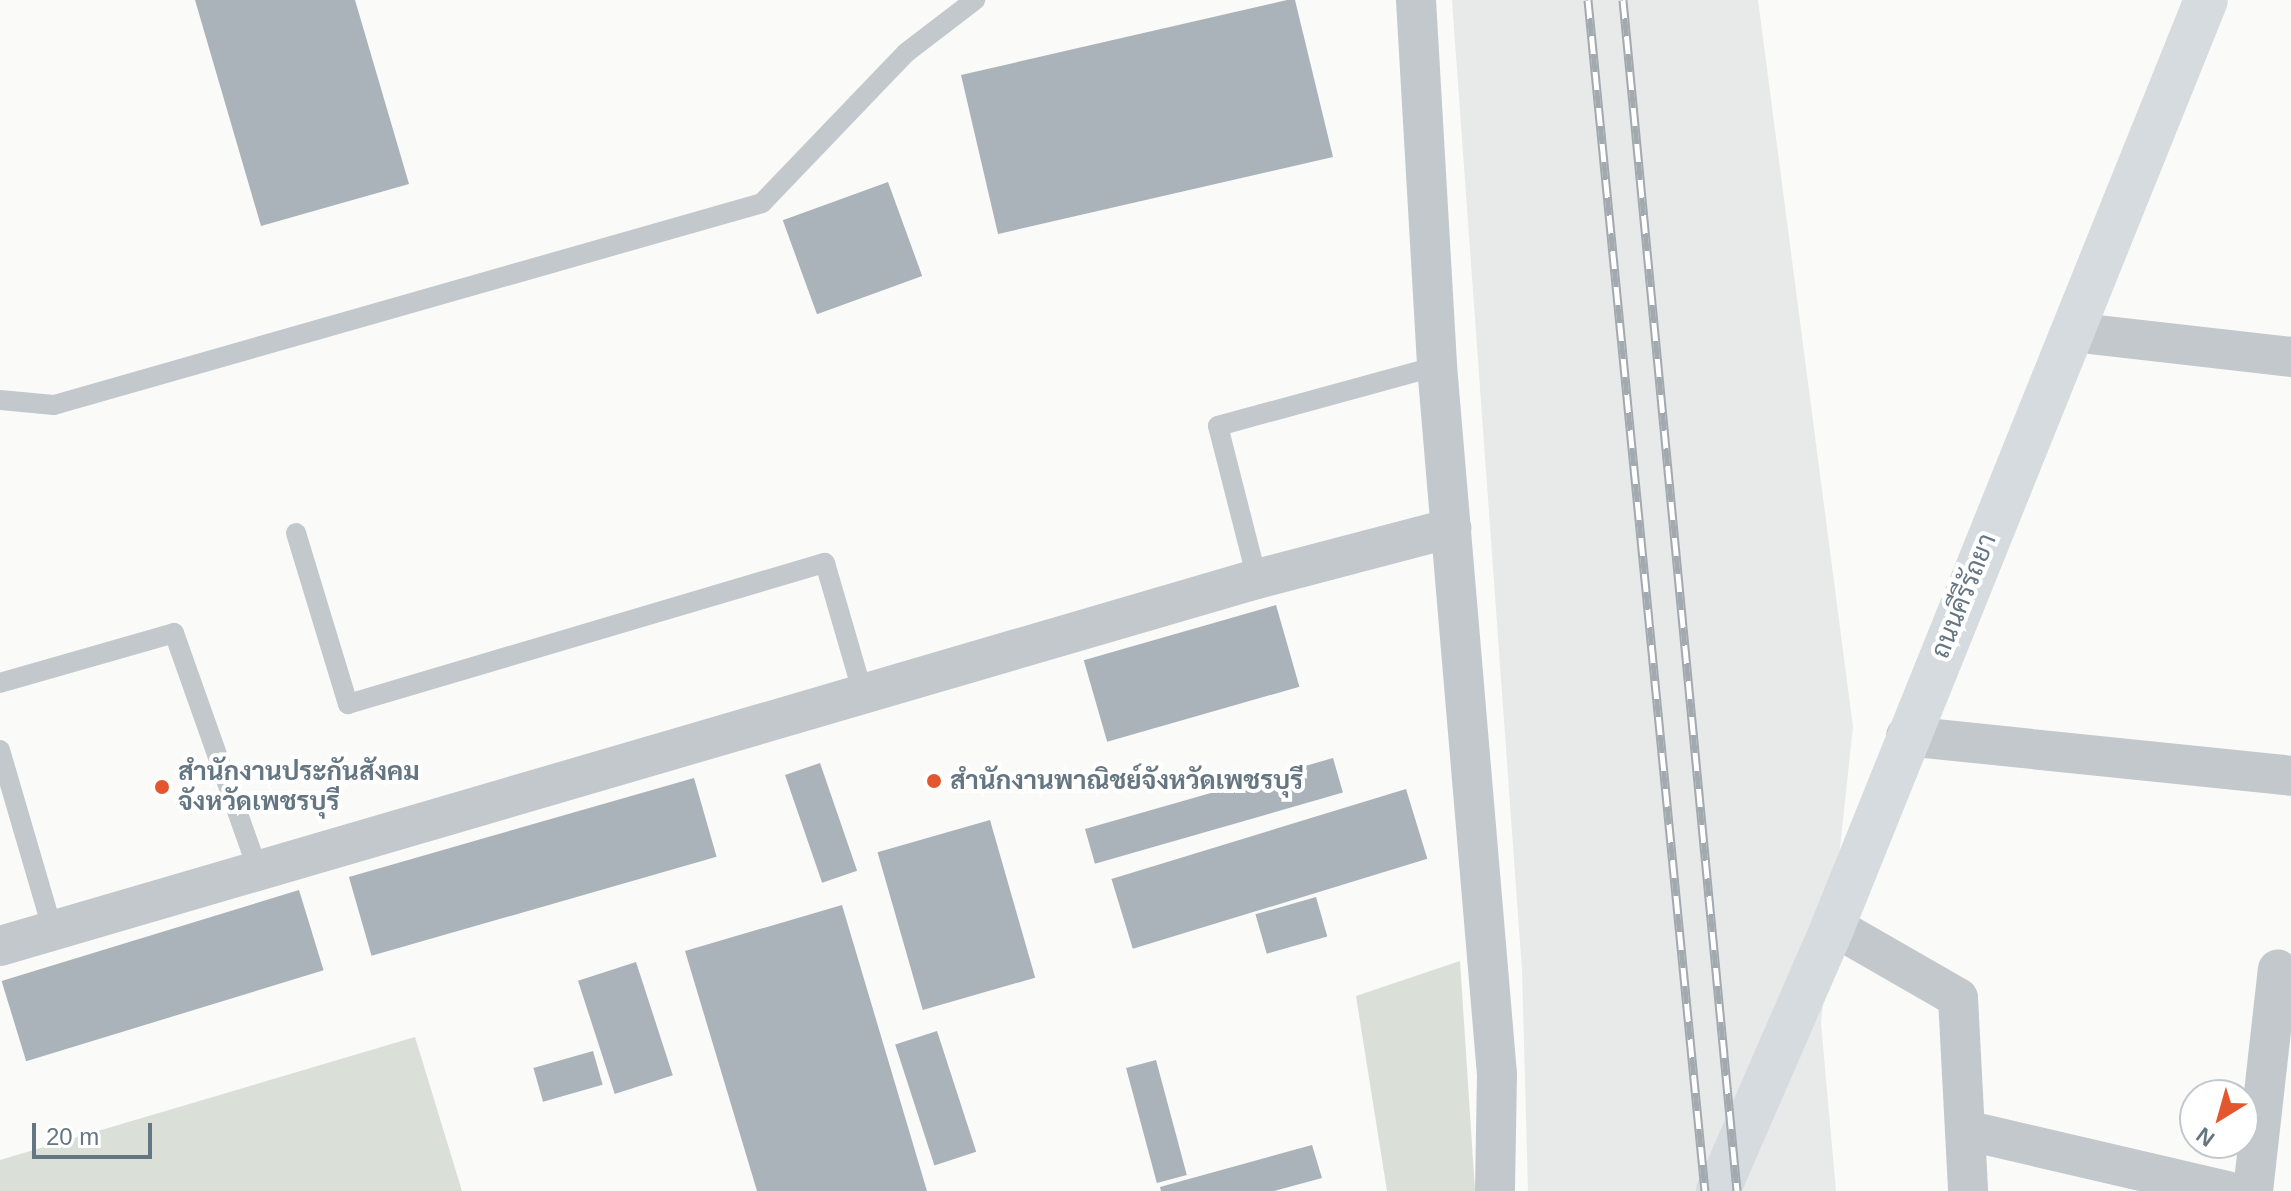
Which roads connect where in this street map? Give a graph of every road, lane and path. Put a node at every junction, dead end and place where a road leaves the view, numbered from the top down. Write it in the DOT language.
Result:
graph roads {
  1 [pos="975,0"];
  2 [pos="1416,0"];
  3 [pos="2206,0"];
  4 [pos="2072,332"];
  5 [pos="2291,357"];
  6 [pos="1437,366"];
  7 [pos="0,400"];
  8 [pos="1451,528"];
  9 [pos="296,533"];
  10 [pos="1257,579"];
  11 [pos="0,683"];
  12 [pos="863,694"];
  13 [pos="1906,736"];
  14 [pos="0,750"];
  15 [pos="2291,776"];
  16 [pos="259,873"];
  17 [pos="1833,926"];
  18 [pos="53,931"];
  19 [pos="0,946"];
  20 [pos="2278,969"];
  21 [pos="1965,1130"];
  22 [pos="1495,1191"];
  23 [pos="1718,1191"];
  24 [pos="1968,1191"];
  25 [pos="2228,1191"];
  26 [pos="2253,1191"];
  1 -- 7 [label="lane"];
  2 -- 6 [label="street"];
  3 -- 4 [label="street, ถนนคีรีรัถยา"];
  4 -- 5 [label="street"];
  4 -- 13 [label="street, ถนนคีรีรัถยา"];
  6 -- 8 [label="street"];
  6 -- 10 [label="lane"];
  8 -- 10 [label="street"];
  8 -- 22 [label="street"];
  9 -- 12 [label="lane"];
  10 -- 12 [label="street"];
  11 -- 16 [label="lane"];
  12 -- 16 [label="street"];
  13 -- 15 [label="street"];
  13 -- 17 [label="street, ถนนคีรีรัถยา"];
  14 -- 18 [label="lane"];
  16 -- 18 [label="street"];
  17 -- 21 [label="street"];
  17 -- 23 [label="street, ถนนคีรีรัถยา"];
  18 -- 19 [label="street"];
  20 -- 26 [label="street"];
  21 -- 24 [label="street"];
  21 -- 25 [label="street"];
}
